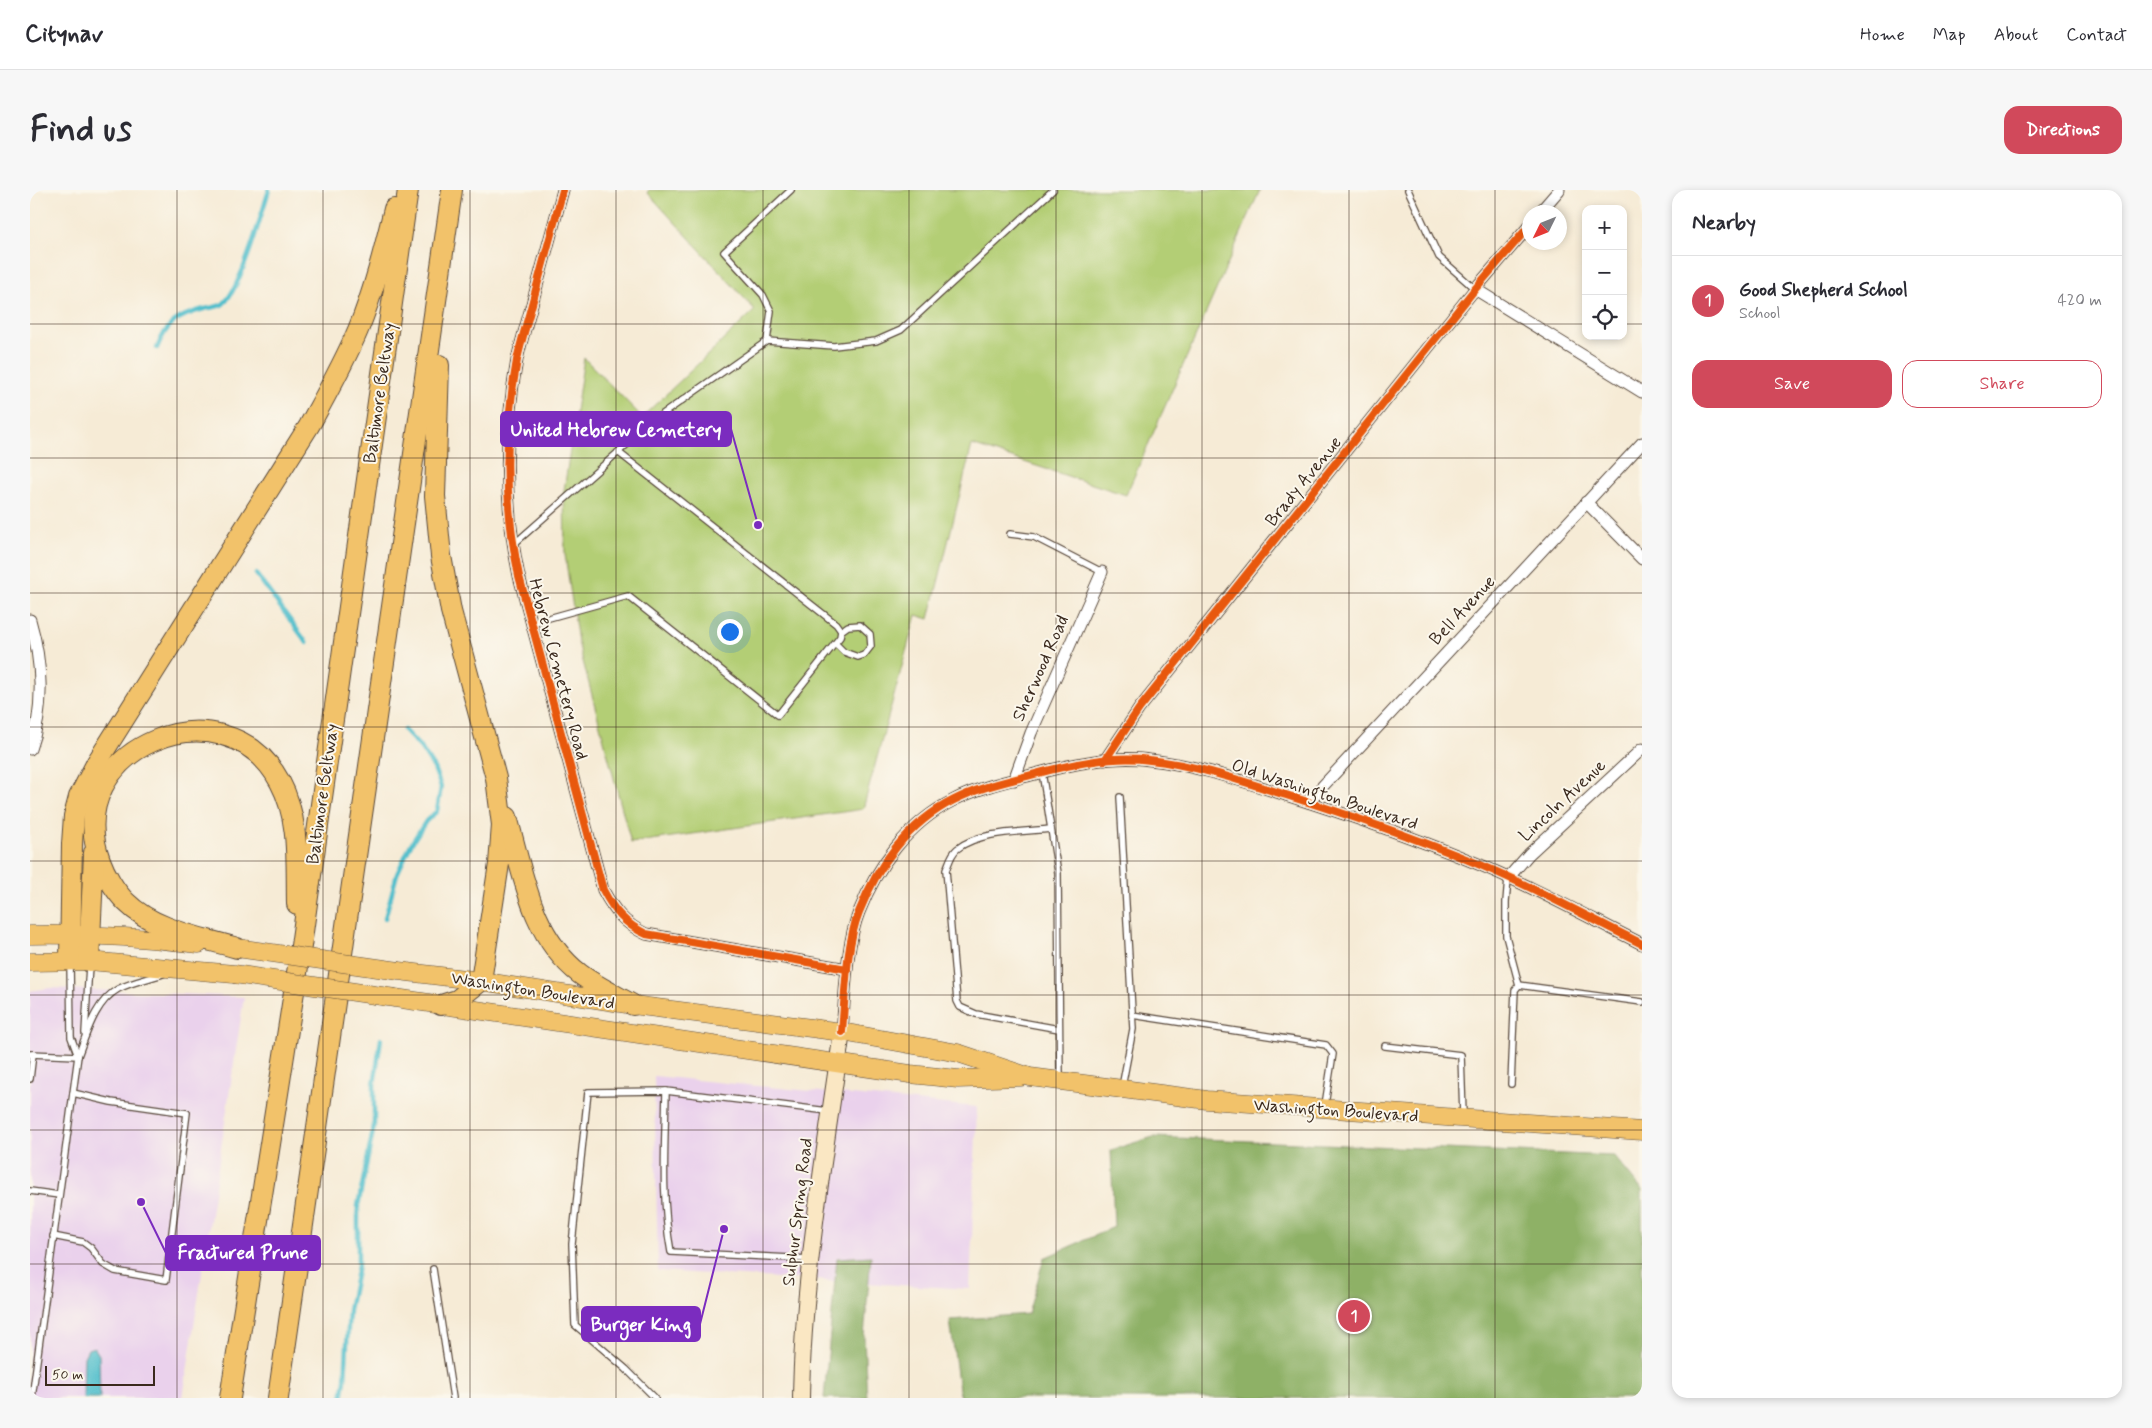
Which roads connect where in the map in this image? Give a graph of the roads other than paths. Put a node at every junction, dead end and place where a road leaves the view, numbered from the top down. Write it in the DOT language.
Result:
graph roads {
  1 [pos="399,190"];
  2 [pos="408,190"];
  3 [pos="452,190"];
  4 [pos="563,190"];
  5 [pos="791,190"];
  6 [pos="1053,190"];
  7 [pos="1408,190"];
  8 [pos="1560,190"];
  9 [pos="1546,205"];
  10 [pos="1522,234"];
  11 [pos="444,244"];
  12 [pos="1475,289"];
  13 [pos="767,341"];
  14 [pos="1642,392"];
  15 [pos="1642,443"];
  16 [pos="618,452"];
  17 [pos="1586,502"];
  18 [pos="1010,534"];
  19 [pos="513,546"];
  20 [pos="1642,559"];
  21 [pos="1102,572"];
  22 [pos="30,620"];
  23 [pos="531,623"];
  24 [pos="841,632"];
  25 [pos="836,644"];
  26 [pos="30,749"];
  27 [pos="1642,749"];
  28 [pos="1105,760"];
  29 [pos="1042,772"];
  30 [pos="496,778"];
  31 [pos="1014,780"];
  32 [pos="1120,797"];
  33 [pos="1308,802"];
  34 [pos="1051,829"];
  35 [pos="94,845"];
  36 [pos="1508,878"];
  37 [pos="70,934"];
  38 [pos="30,935"];
  39 [pos="91,935"];
  40 [pos="1642,944"];
  41 [pos="236,948"];
  42 [pos="80,960"];
  43 [pos="299,960"];
  44 [pos="30,962"];
  45 [pos="184,968"];
  46 [pos="847,969"];
  47 [pos="481,981"];
  48 [pos="1518,985"];
  49 [pos="1642,1002"];
  50 [pos="441,1005"];
  51 [pos="633,1006"];
  52 [pos="1132,1015"];
  53 [pos="1059,1029"];
  54 [pos="842,1032"];
  55 [pos="85,1038"];
  56 [pos="1385,1046"];
  57 [pos="32,1054"];
  58 [pos="78,1056"];
  59 [pos="837,1063"];
  60 [pos="1030,1077"];
  61 [pos="30,1079"];
  62 [pos="1060,1081"];
  63 [pos="1510,1084"];
  64 [pos="1122,1089"];
  65 [pos="666,1091"];
  66 [pos="73,1093"];
  67 [pos="1324,1110"];
  68 [pos="830,1111"];
  69 [pos="1463,1120"];
  70 [pos="1642,1131"];
  71 [pos="30,1191"];
  72 [pos="59,1195"];
  73 [pos="53,1236"];
  74 [pos="810,1259"];
  75 [pos="433,1270"];
  76 [pos="32,1398"];
  77 [pos="230,1398"];
  78 [pos="278,1398"];
  79 [pos="453,1398"];
  80 [pos="655,1398"];
  81 [pos="801,1398"];
  1 -- 37 [label="highway"];
  2 -- 43 [label="highway, Baltimore Beltway"];
  3 -- 11 [label="highway"];
  4 -- 19 [label="street, Hebrew Cemetery Road"];
  5 -- 13 [label="lane"];
  6 -- 13 [label="lane"];
  7 -- 12 [label="lane"];
  8 -- 9 [label="street"];
  10 -- 12 [label="street, Brady Avenue"];
  11 -- 30 [label="highway"];
  11 -- 78 [label="highway"];
  12 -- 14 [label="street"];
  12 -- 28 [label="street, Brady Avenue"];
  13 -- 16 [label="lane"];
  15 -- 17 [label="street, Bell Avenue"];
  16 -- 19 [label="lane"];
  16 -- 24 [label="lane"];
  17 -- 20 [label="street"];
  17 -- 33 [label="street, Bell Avenue"];
  18 -- 21 [label="lane"];
  19 -- 23 [label="street, Hebrew Cemetery Road"];
  21 -- 31 [label="street, Sherwood Road"];
  22 -- 26 [label="street"];
  23 -- 25 [label="lane"];
  23 -- 46 [label="street, Hebrew Cemetery Road"];
  24 -- 25 [label="lane"];
  24 -- 25 [label="lane"];
  27 -- 36 [label="street, Lincoln Avenue"];
  28 -- 29 [label="street, Old Washington Boulevard"];
  28 -- 33 [label="street, Old Washington Boulevard"];
  29 -- 31 [label="street, Old Washington Boulevard"];
  29 -- 34 [label="lane"];
  30 -- 47 [label="highway"];
  30 -- 51 [label="highway"];
  31 -- 46 [label="street, Old Washington Boulevard"];
  32 -- 52 [label="lane"];
  33 -- 36 [label="street, Old Washington Boulevard"];
  34 -- 53 [label="lane"];
  34 -- 53 [label="lane"];
  35 -- 39 [label="highway"];
  35 -- 41 [label="highway"];
  35 -- 43 [label="highway"];
  36 -- 40 [label="street, Old Washington Boulevard"];
  36 -- 48 [label="lane"];
  37 -- 38 [label="main road, Washington Boulevard"];
  37 -- 39 [label="main road, Washington Boulevard"];
  37 -- 42 [label="highway"];
  39 -- 41 [label="main road, Washington Boulevard"];
  39 -- 42 [label="highway"];
  41 -- 47 [label="main road, Washington Boulevard, bridge"];
  42 -- 44 [label="main road, Washington Boulevard"];
  42 -- 45 [label="main road, Washington Boulevard"];
  42 -- 55 [label="lane"];
  42 -- 58 [label="lane"];
  43 -- 77 [label="highway, Baltimore Beltway"];
  45 -- 50 [label="main road, Washington Boulevard, bridge"];
  45 -- 55 [label="lane"];
  46 -- 54 [label="street, Old Washington Boulevard"];
  47 -- 50 [label="highway"];
  47 -- 51 [label="main road, Washington Boulevard"];
  48 -- 49 [label="lane"];
  48 -- 63 [label="lane"];
  50 -- 59 [label="main road, Washington Boulevard"];
  51 -- 54 [label="main road, Washington Boulevard"];
  52 -- 64 [label="lane"];
  52 -- 67 [label="lane"];
  53 -- 62 [label="lane"];
  54 -- 59 [label="main road, Sulphur Spring Road"];
  54 -- 60 [label="main road, Washington Boulevard"];
  55 -- 58 [label="lane"];
  56 -- 69 [label="lane"];
  57 -- 58 [label="lane"];
  57 -- 61 [label="lane"];
  58 -- 66 [label="lane"];
  59 -- 60 [label="main road, Washington Boulevard"];
  59 -- 68 [label="main road, Sulphur Spring Road"];
  60 -- 62 [label="main road, Washington Boulevard"];
  62 -- 64 [label="main road, Washington Boulevard"];
  64 -- 67 [label="main road, Washington Boulevard"];
  65 -- 68 [label="lane"];
  65 -- 74 [label="lane"];
  65 -- 80 [label="lane"];
  66 -- 72 [label="lane"];
  66 -- 73 [label="lane"];
  67 -- 69 [label="main road, Washington Boulevard"];
  68 -- 74 [label="main road, Sulphur Spring Road"];
  69 -- 70 [label="main road, Washington Boulevard"];
  71 -- 72 [label="lane"];
  72 -- 73 [label="lane"];
  73 -- 76 [label="lane"];
  74 -- 81 [label="main road, Sulphur Spring Road"];
  75 -- 79 [label="lane"];
}
